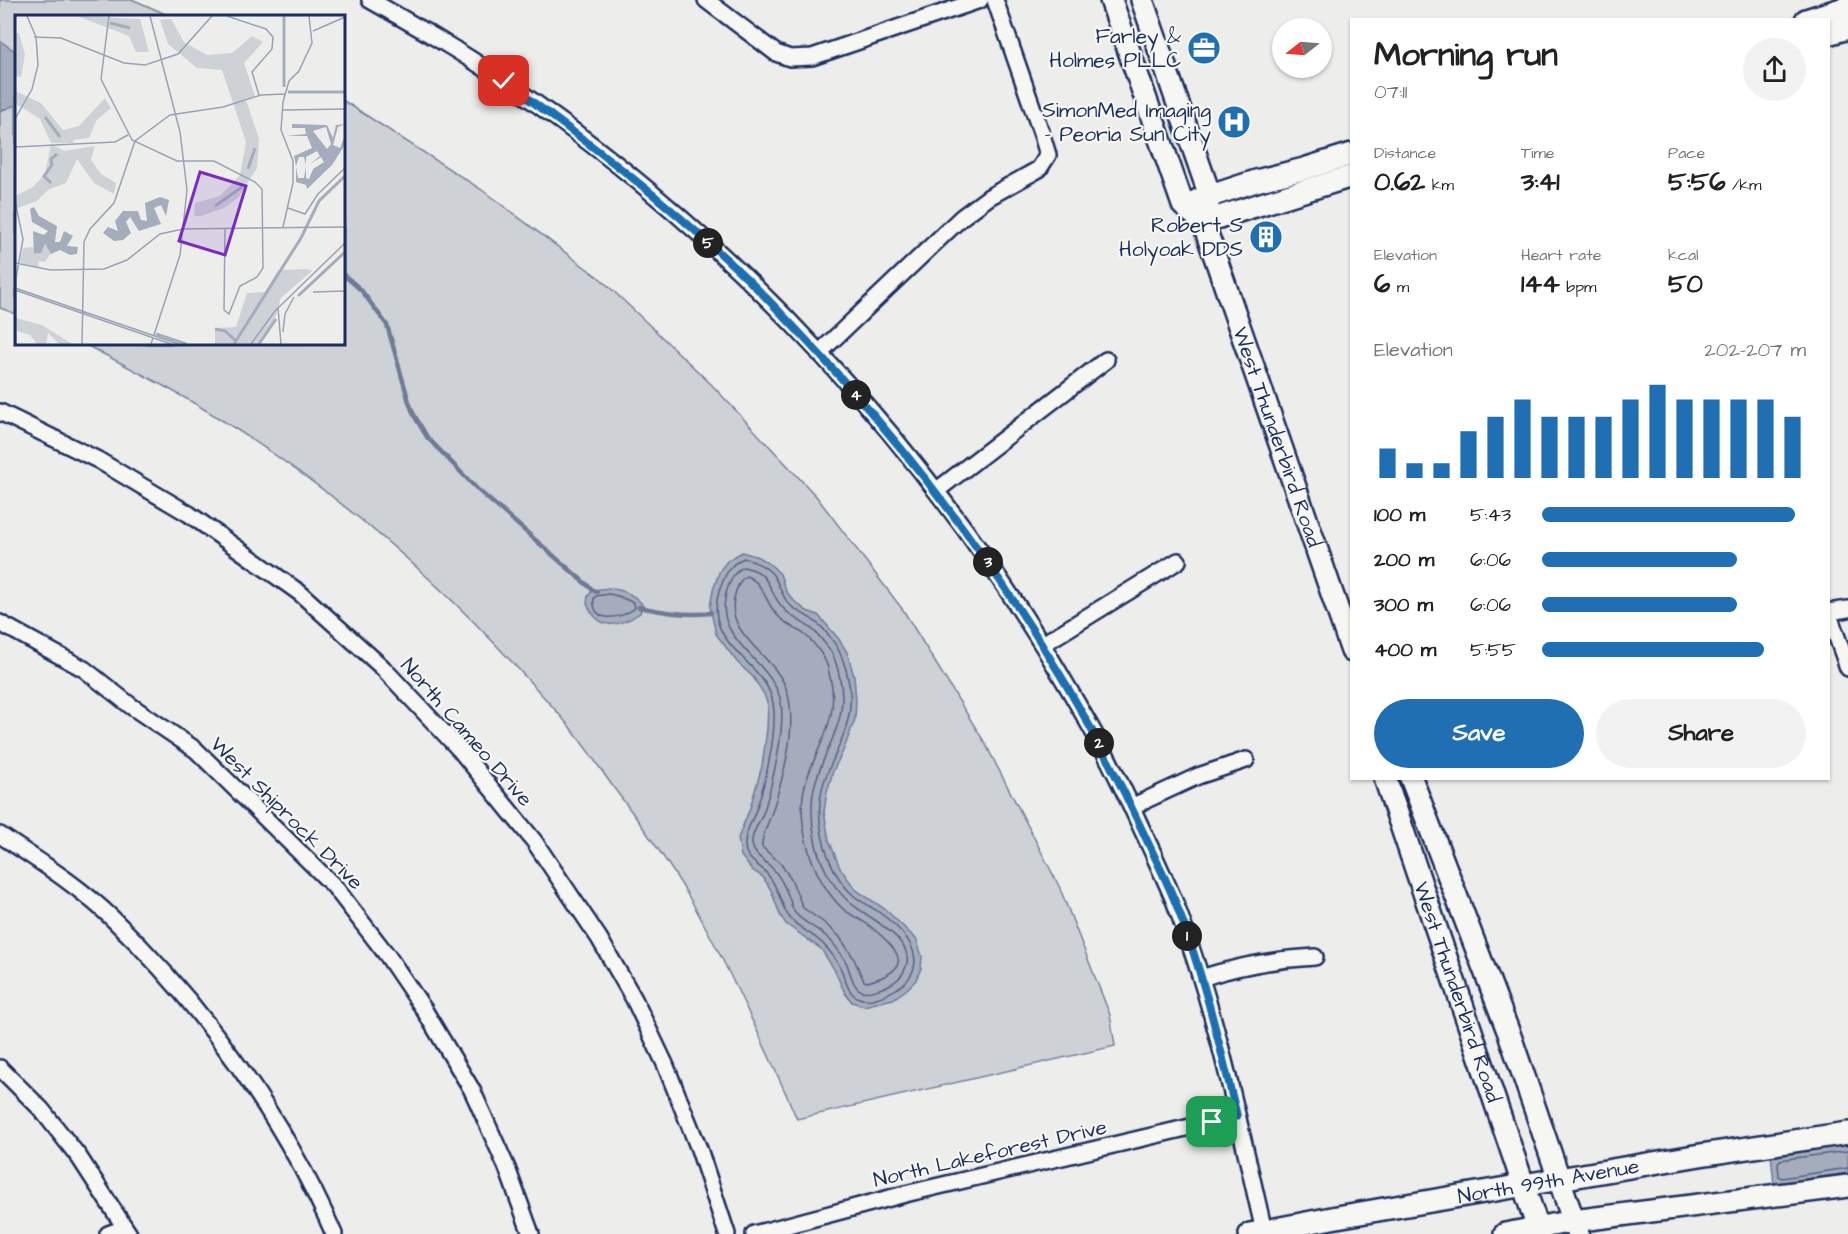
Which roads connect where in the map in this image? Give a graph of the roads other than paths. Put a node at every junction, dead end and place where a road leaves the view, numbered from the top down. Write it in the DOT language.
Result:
graph roads {
  1 [pos="370,0"];
  2 [pos="706,0"];
  3 [pos="980,0"];
  4 [pos="995,0"];
  5 [pos="1112,0"];
  6 [pos="1127,0"];
  7 [pos="1142,0"];
  8 [pos="1848,7"];
  9 [pos="1812,18"];
  10 [pos="1848,28"];
  11 [pos="1830,33"];
  12 [pos="1158,49"];
  13 [pos="1350,155"];
  14 [pos="1350,176"];
  15 [pos="1307,179"];
  16 [pos="1210,196"];
  17 [pos="1183,205"];
  18 [pos="1203,222"];
  19 [pos="819,353"];
  20 [pos="1106,360"];
  21 [pos="0,412"];
  22 [pos="936,491"];
  23 [pos="1178,561"];
  24 [pos="1848,609"];
  25 [pos="1830,612"];
  26 [pos="1830,618"];
  27 [pos="0,623"];
  28 [pos="1042,644"];
  29 [pos="1350,645"];
  30 [pos="1848,668"];
  31 [pos="1246,760"];
  32 [pos="1386,780"];
  33 [pos="1413,780"];
  34 [pos="1131,807"];
  35 [pos="0,835"];
  36 [pos="1315,957"];
  37 [pos="1201,978"];
  38 [pos="0,1068"];
  39 [pos="1237,1116"];
  40 [pos="1848,1133"];
  41 [pos="1560,1179"];
  42 [pos="1523,1185"];
  43 [pos="1848,1186"];
  44 [pos="1575,1228"];
  45 [pos="127,1231"];
  46 [pos="1539,1231"];
  47 [pos="1257,1233"];
  48 [pos="108,1234"];
  49 [pos="334,1234"];
  50 [pos="531,1234"];
  51 [pos="727,1234"];
  52 [pos="754,1234"];
  53 [pos="1505,1234"];
  1 -- 19 [label="street"];
  2 -- 3 [label="street"];
  4 -- 19 [label="street"];
  5 -- 17 [label="main road"];
  6 -- 12 [label="main road"];
  7 -- 12 [label="main road"];
  8 -- 9 [label="main road"];
  10 -- 11 [label="main road"];
  12 -- 16 [label="main road"];
  13 -- 15 [label="main road"];
  14 -- 15 [label="main road"];
  15 -- 16 [label="main road"];
  15 -- 18 [label="main road"];
  16 -- 17 [label="main road"];
  16 -- 18 [label="main road"];
  17 -- 18 [label="main road"];
  18 -- 29 [label="main road, West Thunderbird Road"];
  19 -- 22 [label="street"];
  20 -- 22 [label="street"];
  21 -- 51 [label="street, North Cameo Drive"];
  22 -- 28 [label="street"];
  23 -- 28 [label="street"];
  24 -- 25 [label="street"];
  26 -- 30 [label="street"];
  27 -- 50 [label="street, West Shiprock Drive"];
  28 -- 34 [label="street"];
  31 -- 34 [label="street"];
  32 -- 42 [label="main road, West Thunderbird Road"];
  33 -- 41 [label="main road, West Thunderbird Road"];
  34 -- 37 [label="street"];
  35 -- 49 [label="street"];
  36 -- 37 [label="street"];
  37 -- 39 [label="street"];
  38 -- 45 [label="street"];
  39 -- 47 [label="street"];
  39 -- 52 [label="street, North Lakeforest Drive"];
  40 -- 41 [label="main road, North 99th Avenue"];
  41 -- 42 [label="main road, North 99th Avenue"];
  41 -- 44 [label="main road, West Thunderbird Road"];
  42 -- 46 [label="main road, West Thunderbird Road"];
  42 -- 47 [label="main road, North 99th Avenue"];
  43 -- 44 [label="main road, North 99th Avenue"];
  44 -- 46 [label="main road, North 99th Avenue"];
  45 -- 48 [label="street"];
  46 -- 53 [label="main road, North 99th Avenue"];
}
